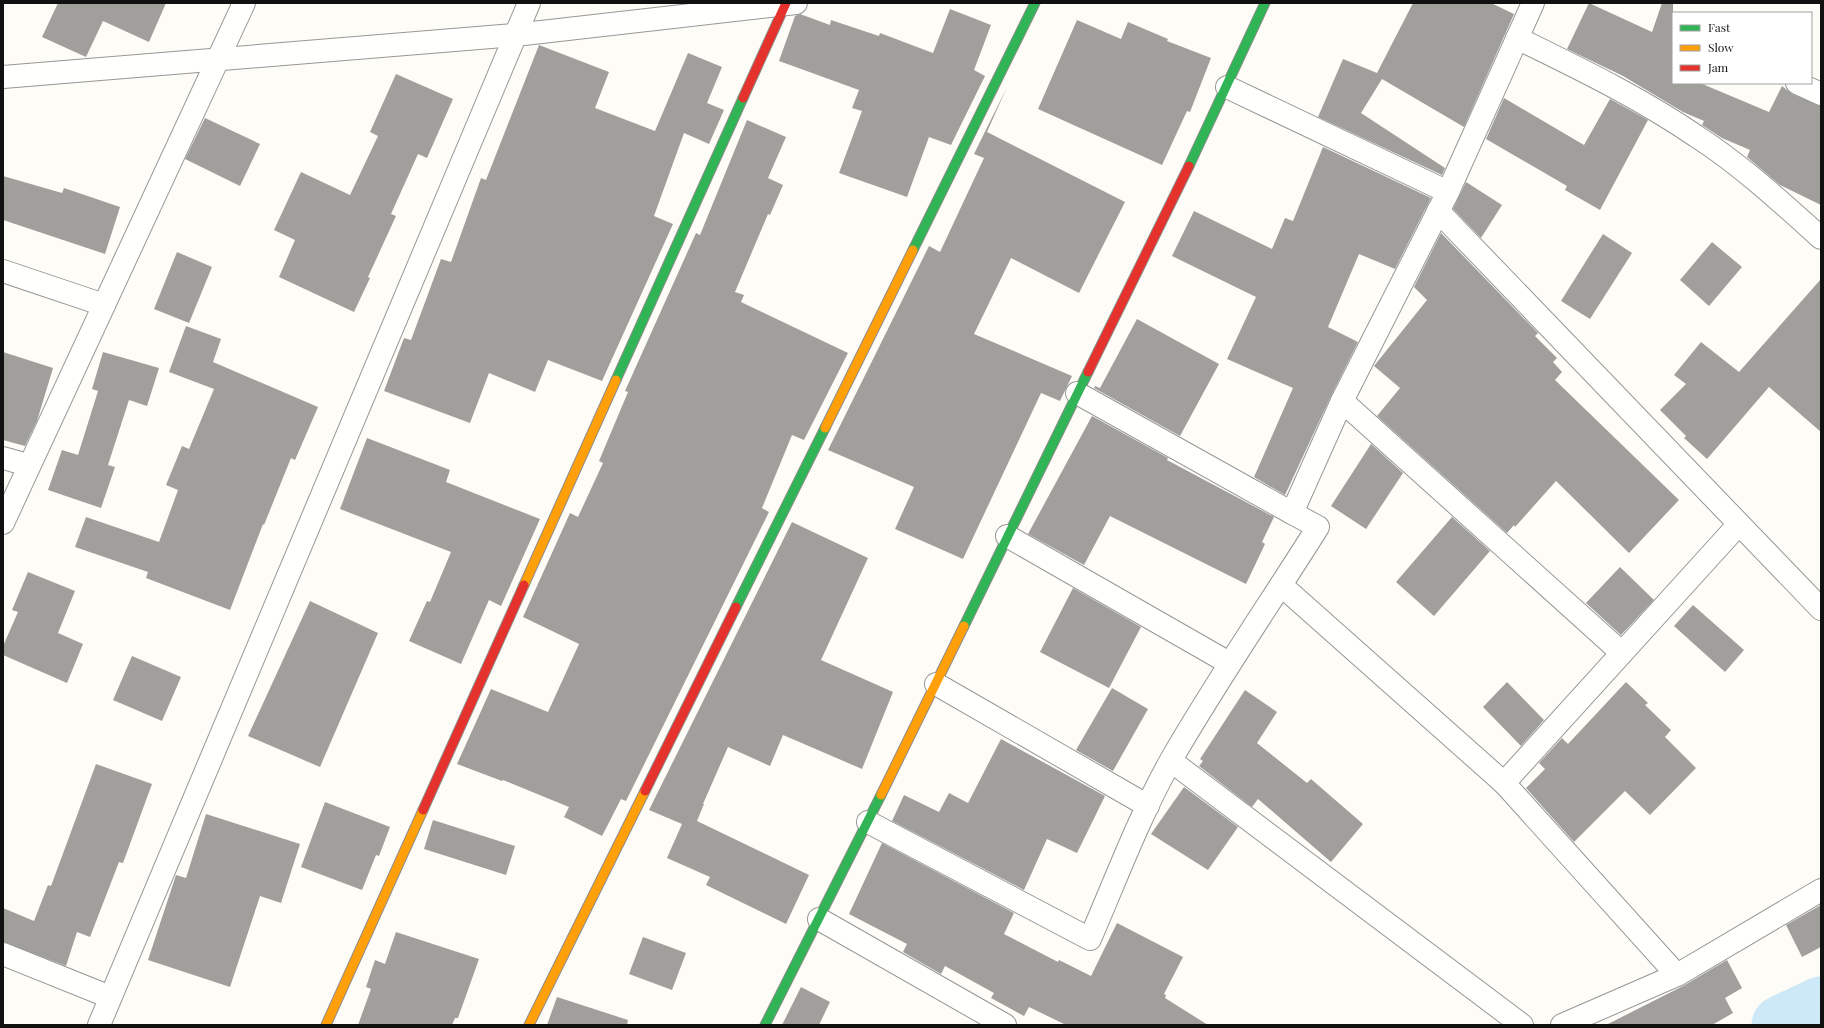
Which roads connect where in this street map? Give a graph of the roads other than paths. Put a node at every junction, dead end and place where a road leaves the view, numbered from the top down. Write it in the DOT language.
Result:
graph roads {
  1 [pos="244,3"];
  2 [pos="529,3"];
  3 [pos="790,3"];
  4 [pos="1035,3"];
  5 [pos="1265,3"];
  6 [pos="1533,3"];
  7 [pos="515,35"];
  8 [pos="1517,38"];
  9 [pos="219,59"];
  10 [pos="3,76"];
  11 [pos="1799,84"];
  12 [pos="1227,87"];
  13 [pos="1821,94"];
  14 [pos="1443,201"];
  15 [pos="1821,238"];
  16 [pos="3,271"];
  17 [pos="104,305"];
  18 [pos="1077,393"];
  19 [pos="1342,401"];
  20 [pos="3,458"];
  21 [pos="28,465"];
  22 [pos="1292,513"];
  23 [pos="3,523"];
  24 [pos="1739,524"];
  25 [pos="1007,536"];
  26 [pos="1281,585"];
  27 [pos="1821,609"];
  28 [pos="1622,653"];
  29 [pos="1229,663"];
  30 [pos="936,684"];
  31 [pos="1171,761"];
  32 [pos="1504,783"];
  33 [pos="1148,806"];
  34 [pos="868,822"];
  35 [pos="1821,890"];
  36 [pos="819,919"];
  37 [pos="3,954"];
  38 [pos="1677,975"];
  39 [pos="110,997"];
  40 [pos="99,1025"];
  41 [pos="326,1025"];
  42 [pos="529,1025"];
  43 [pos="765,1025"];
  44 [pos="1005,1025"];
  45 [pos="1522,1025"];
  46 [pos="1562,1025"];
  1 -- 9 [label="street"];
  2 -- 7 [label="street"];
  3 -- 7 [label="street"];
  3 -- 41 [label="street"];
  4 -- 42 [label="street"];
  5 -- 12 [label="street"];
  6 -- 8 [label="street"];
  7 -- 9 [label="street"];
  7 -- 39 [label="street"];
  8 -- 14 [label="street"];
  8 -- 15 [label="street"];
  9 -- 10 [label="street"];
  9 -- 17 [label="street"];
  11 -- 13 [label="street"];
  12 -- 14 [label="street"];
  12 -- 18 [label="street"];
  14 -- 19 [label="street"];
  14 -- 24 [label="street"];
  16 -- 17 [label="street"];
  17 -- 21 [label="street"];
  18 -- 22 [label="street"];
  18 -- 25 [label="street"];
  19 -- 22 [label="street"];
  19 -- 28 [label="street"];
  20 -- 21 [label="street"];
  21 -- 23 [label="street"];
  22 -- 26 [label="street"];
  24 -- 27 [label="street"];
  24 -- 28 [label="street"];
  25 -- 29 [label="street"];
  25 -- 30 [label="street"];
  26 -- 29 [label="street"];
  26 -- 32 [label="street"];
  28 -- 32 [label="street"];
  29 -- 31 [label="street"];
  30 -- 33 [label="street"];
  30 -- 34 [label="street"];
  31 -- 33 [label="street"];
  31 -- 45 [label="street"];
  32 -- 38 [label="street"];
  33 -- 34 [label="street"];
  34 -- 36 [label="street"];
  35 -- 38 [label="street"];
  36 -- 43 [label="street"];
  36 -- 44 [label="street"];
  37 -- 39 [label="street"];
  38 -- 46 [label="street"];
  39 -- 40 [label="street"];
}
